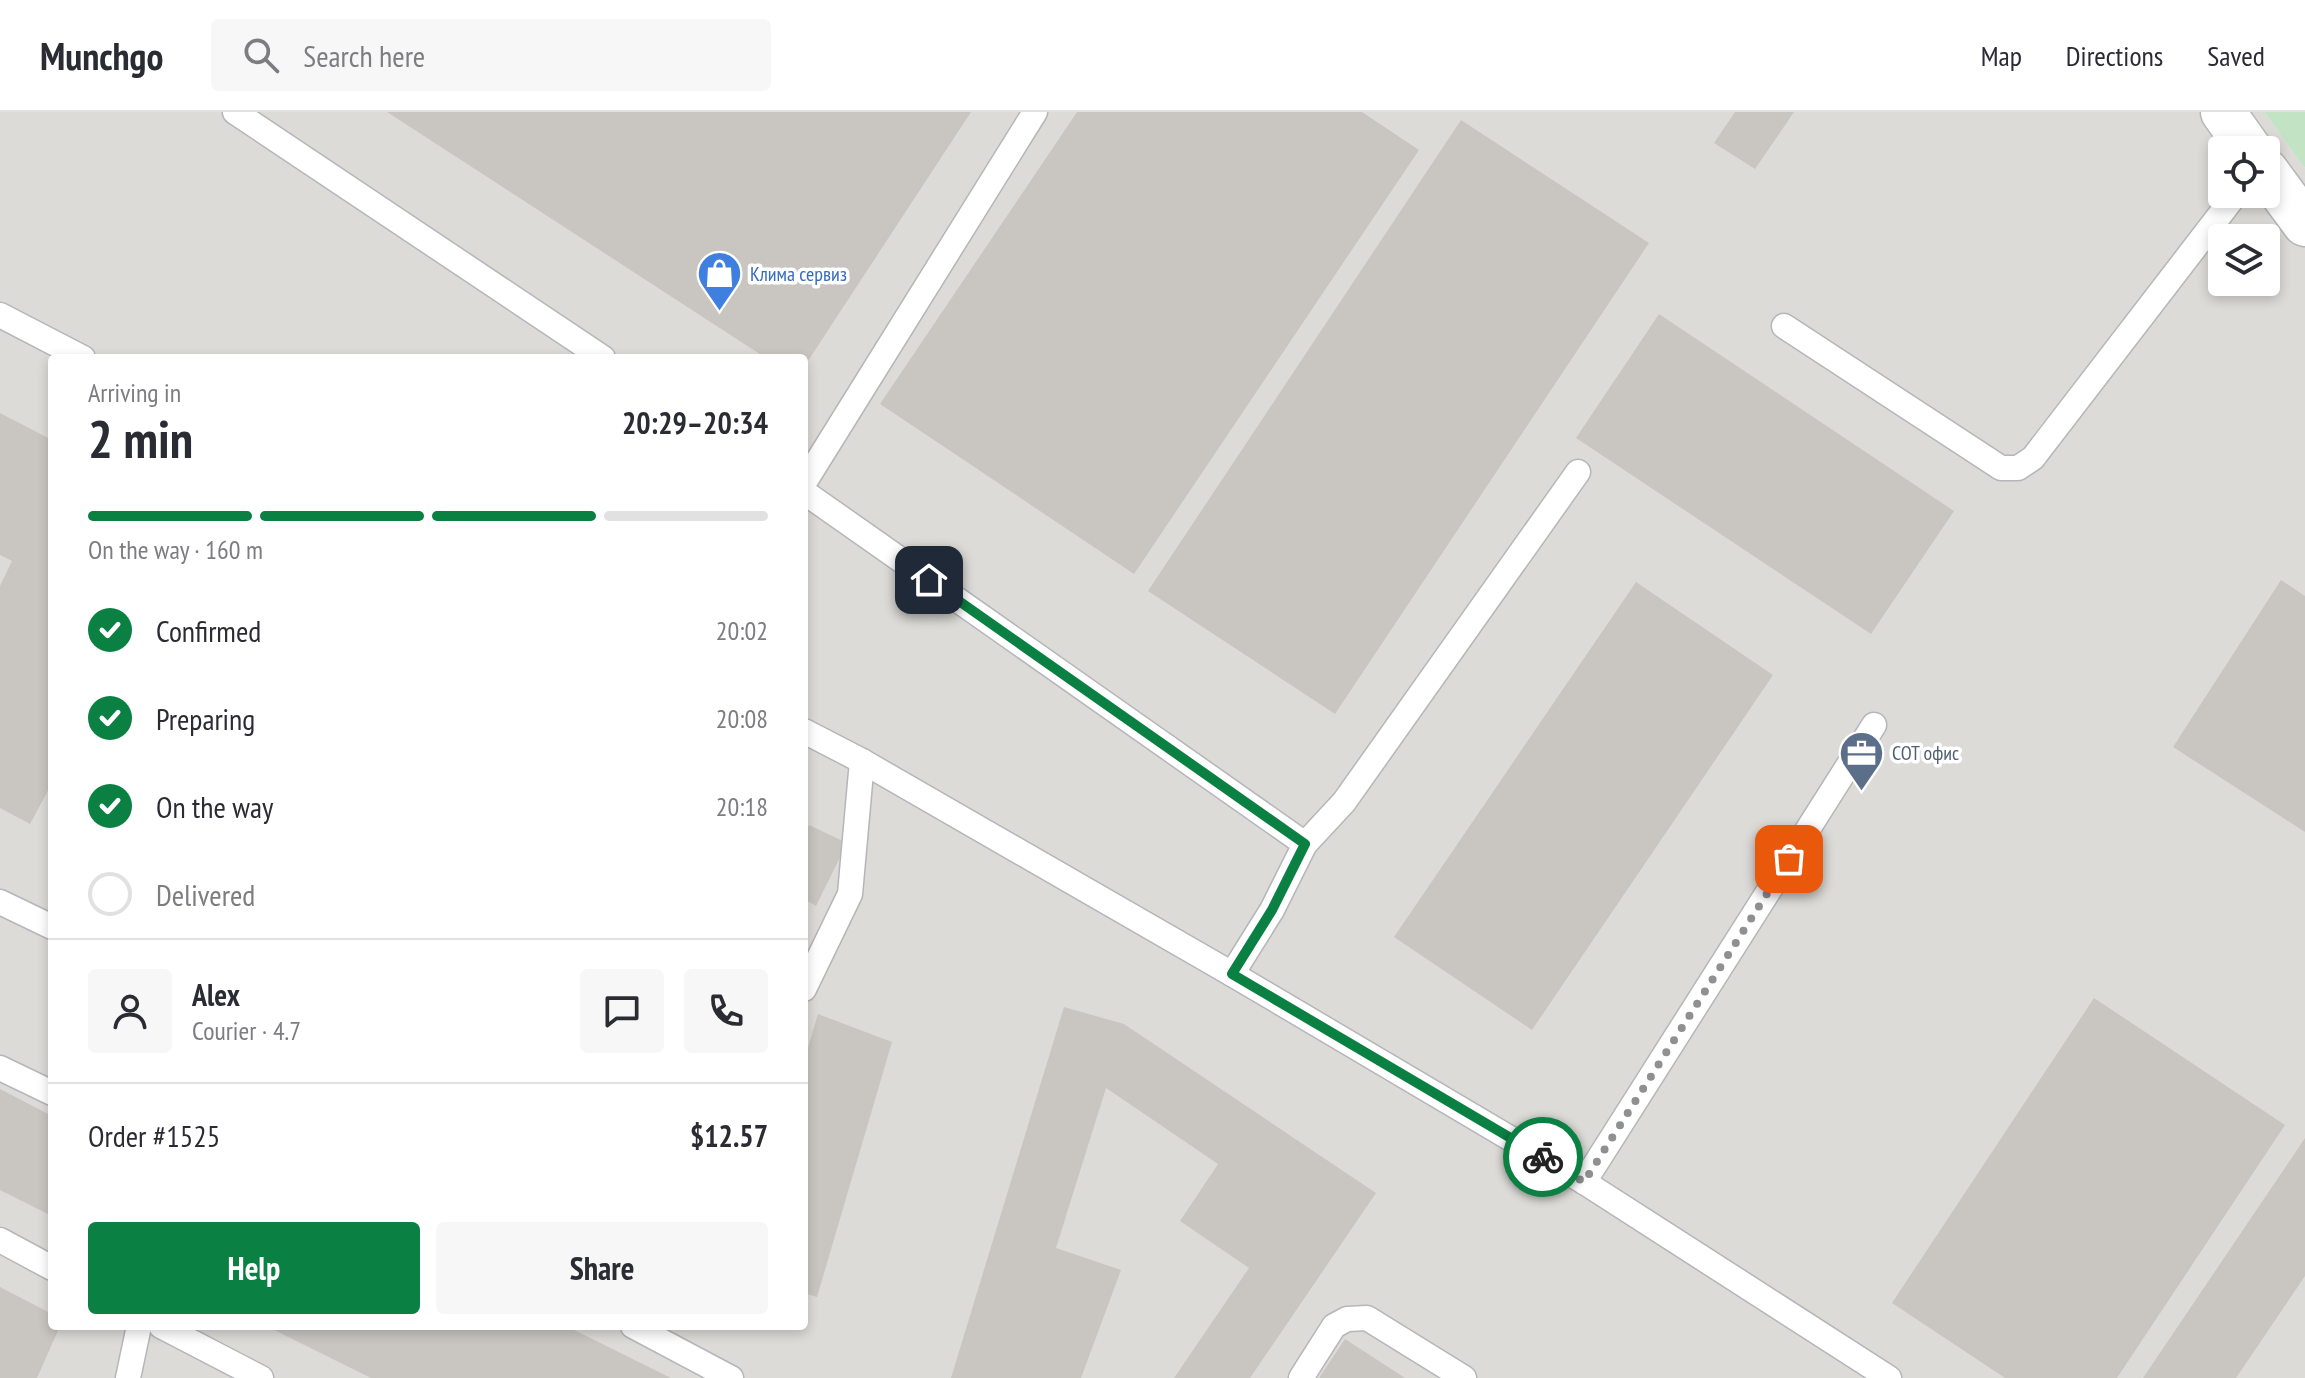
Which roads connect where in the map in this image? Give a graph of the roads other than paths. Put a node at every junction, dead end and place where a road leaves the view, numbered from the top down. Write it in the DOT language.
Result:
graph roads {
  1 [pos="235,112"];
  2 [pos="1035,112"];
  3 [pos="2223,112"];
  4 [pos="2240,136"];
  5 [pos="2280,190"];
  6 [pos="2225,208"];
  7 [pos="2305,224"];
  8 [pos="0,315"];
  9 [pos="1784,326"];
  10 [pos="75,354"];
  11 [pos="597,354"];
  12 [pos="1578,472"];
  13 [pos="808,477"];
  14 [pos="808,495"];
  15 [pos="1874,725"];
  16 [pos="808,733"];
  17 [pos="862,761"];
  18 [pos="1305,844"];
  19 [pos="0,902"];
  20 [pos="48,925"];
  21 [pos="1232,974"];
  22 [pos="808,981"];
  23 [pos="0,1068"];
  24 [pos="48,1091"];
  25 [pos="1584,1182"];
  26 [pos="0,1240"];
  27 [pos="48,1266"];
  28 [pos="138,1330"];
  29 [pos="169,1330"];
  30 [pos="641,1330"];
  31 [pos="128,1378"];
  32 [pos="261,1378"];
  33 [pos="731,1378"];
  34 [pos="1301,1378"];
  35 [pos="1464,1378"];
  36 [pos="1889,1378"];
  1 -- 11 [label="lane"];
  2 -- 13 [label="lane"];
  3 -- 4 [label="street"];
  5 -- 7 [label="street"];
  6 -- 9 [label="lane"];
  8 -- 10 [label="lane"];
  12 -- 18 [label="lane"];
  14 -- 18 [label="lane"];
  15 -- 25 [label="lane"];
  16 -- 17 [label="lane"];
  17 -- 21 [label="lane"];
  17 -- 22 [label="lane"];
  18 -- 21 [label="lane"];
  19 -- 20 [label="lane"];
  21 -- 25 [label="lane"];
  23 -- 24 [label="lane"];
  25 -- 36 [label="lane"];
  26 -- 27 [label="lane"];
  28 -- 31 [label="lane"];
  29 -- 32 [label="lane"];
  30 -- 33 [label="lane"];
  34 -- 35 [label="lane"];
}
